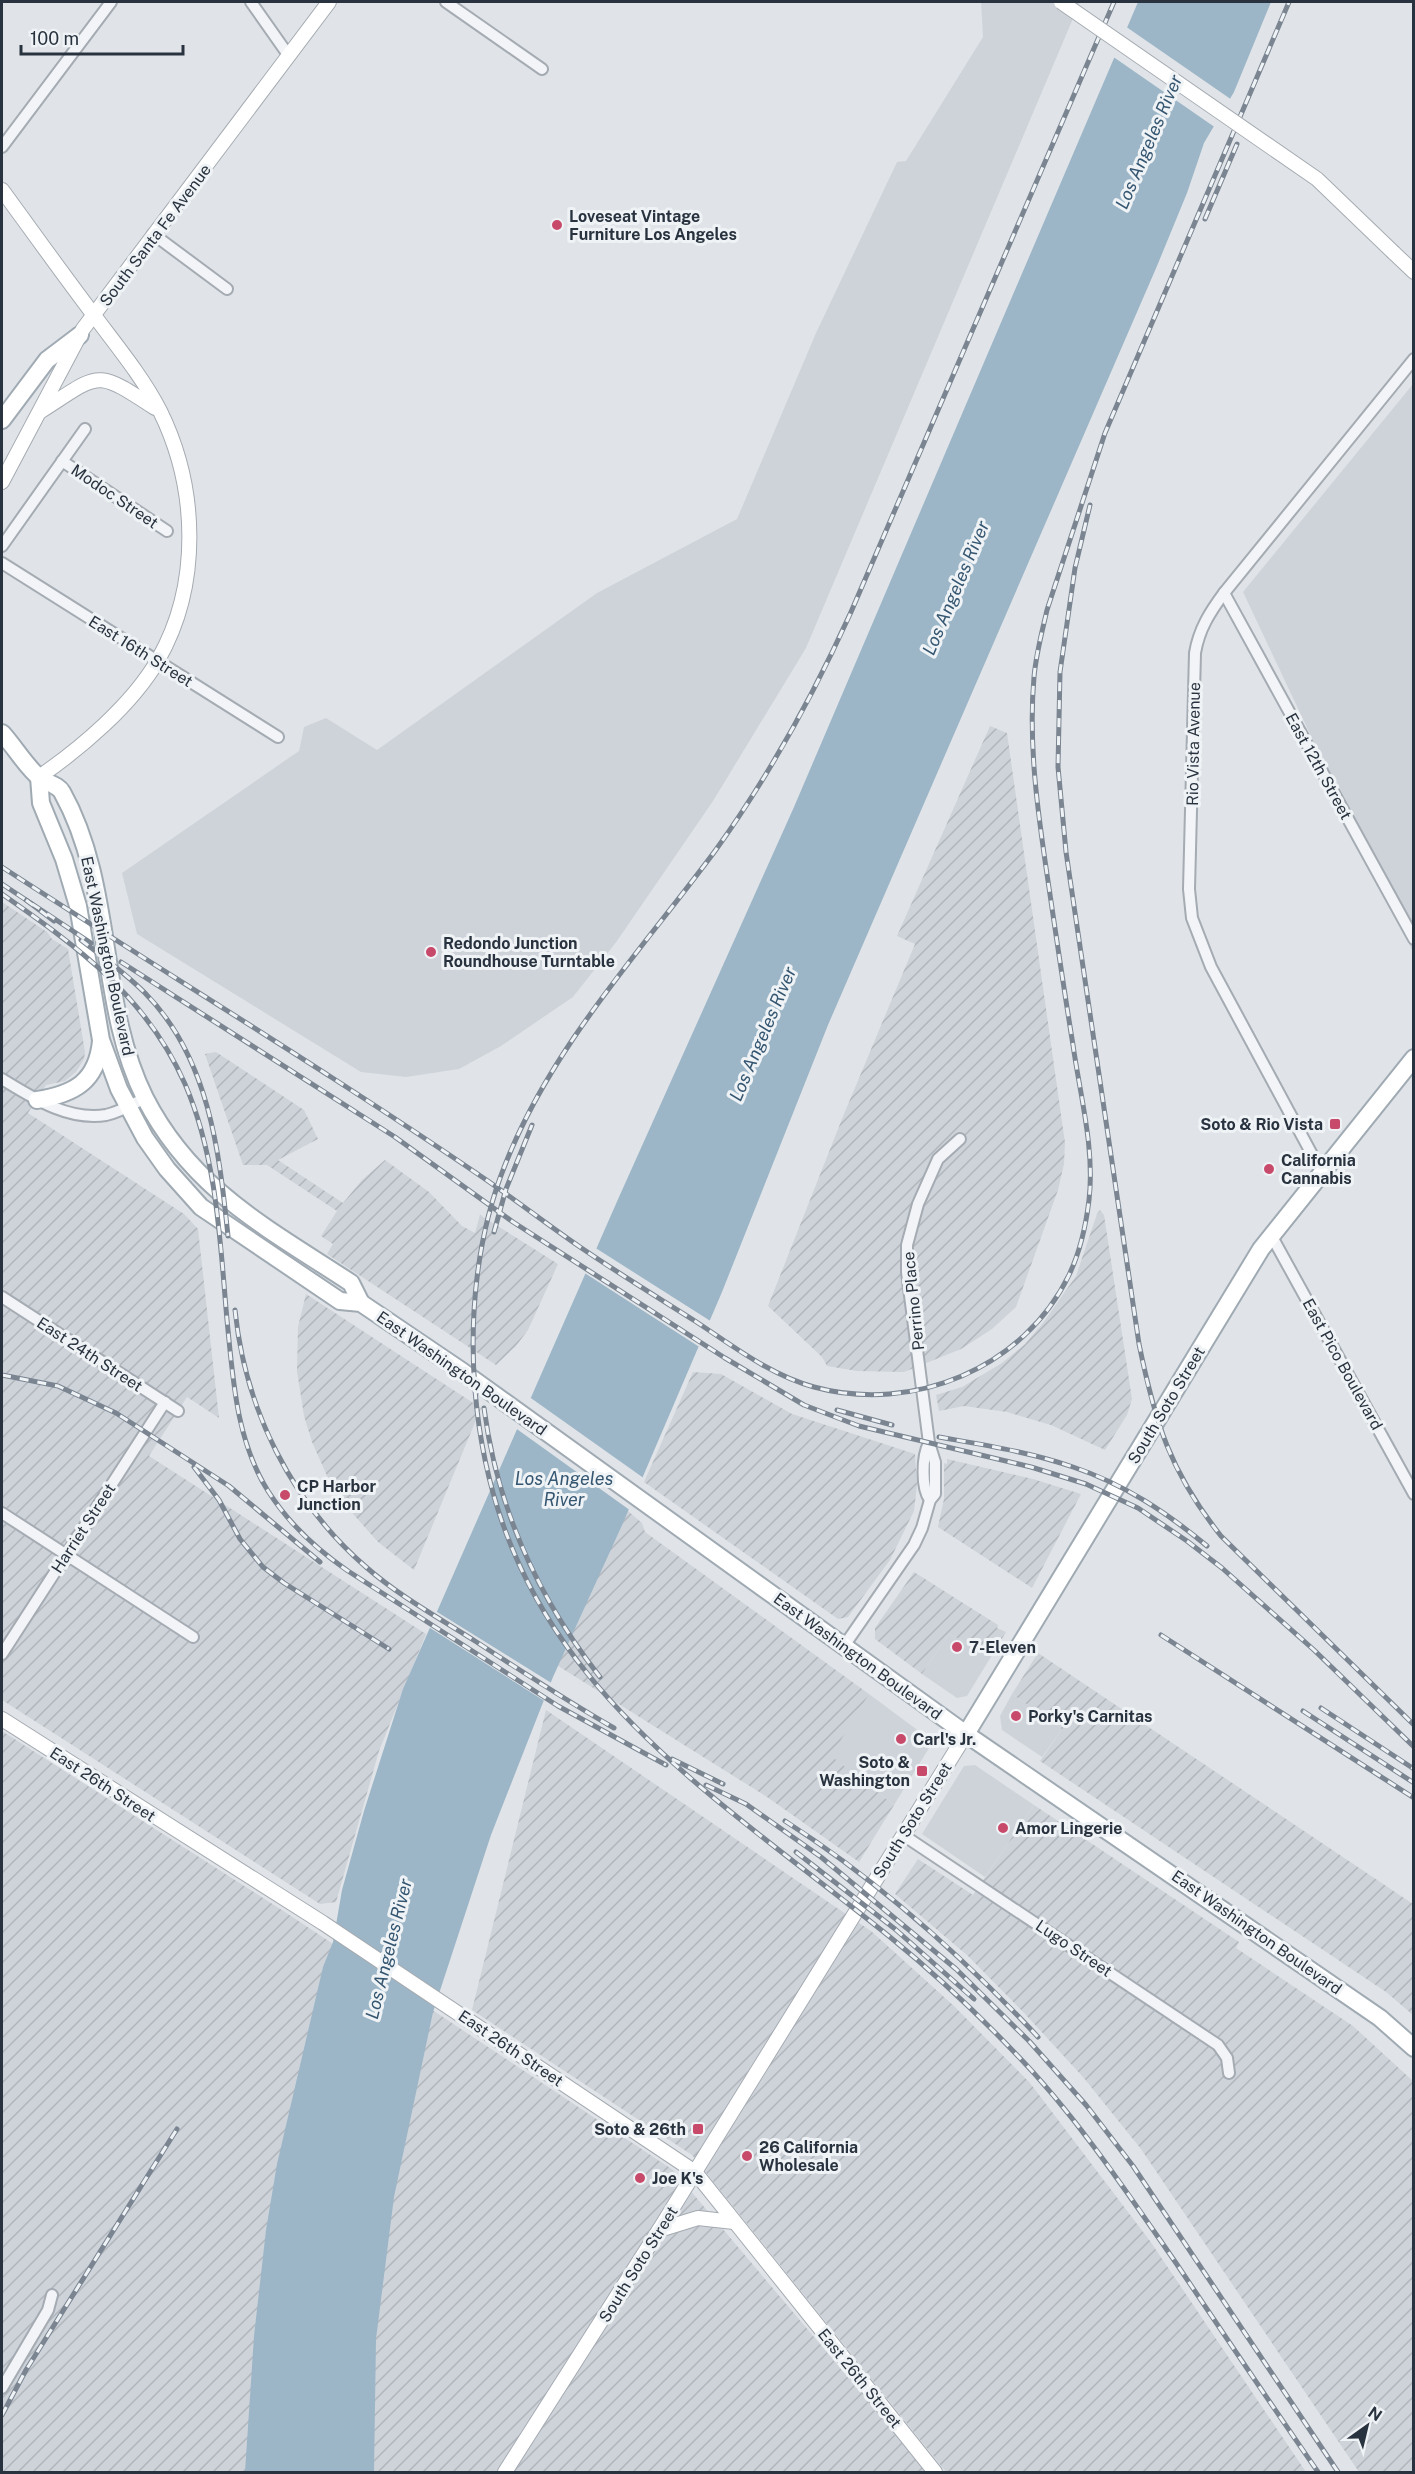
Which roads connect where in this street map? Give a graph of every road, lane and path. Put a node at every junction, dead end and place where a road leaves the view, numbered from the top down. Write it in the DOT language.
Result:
graph roads {
  1 [pos="111,2"];
  2 [pos="251,2"];
  3 [pos="329,2"];
  4 [pos="446,2"];
  5 [pos="1061,2"];
  6 [pos="289,56"];
  7 [pos="542,69"];
  8 [pos="2,147"];
  9 [pos="2,189"];
  10 [pos="153,234"];
  11 [pos="1413,272"];
  12 [pos="227,288"];
  13 [pos="94,316"];
  14 [pos="80,335"];
  15 [pos="1413,359"];
  16 [pos="40,412"];
  17 [pos="160,412"];
  18 [pos="2,420"];
  19 [pos="85,429"];
  20 [pos="62,461"];
  21 [pos="2,482"];
  22 [pos="167,531"];
  23 [pos="2,546"];
  24 [pos="3,564"];
  25 [pos="1224,593"];
  26 [pos="158,661"];
  27 [pos="2,733"];
  28 [pos="278,737"];
  29 [pos="39,777"];
  30 [pos="1413,939"];
  31 [pos="101,1040"];
  32 [pos="1413,1058"];
  33 [pos="2,1079"];
  34 [pos="146,1098"];
  35 [pos="37,1100"];
  36 [pos="127,1107"];
  37 [pos="960,1139"];
  38 [pos="1322,1173"];
  39 [pos="1271,1235"];
  40 [pos="2,1297"];
  41 [pos="361,1303"];
  42 [pos="165,1402"];
  43 [pos="178,1411"];
  44 [pos="1413,1494"];
  45 [pos="2,1513"];
  46 [pos="66,1555"];
  47 [pos="193,1637"];
  48 [pos="844,1646"];
  49 [pos="2,1654"];
  50 [pos="2,1719"];
  51 [pos="966,1734"];
  52 [pos="903,1835"];
  53 [pos="1413,2048"];
  54 [pos="1229,2073"];
  55 [pos="695,2172"];
  56 [pos="734,2222"];
  57 [pos="659,2230"];
  58 [pos="52,2295"];
  59 [pos="2,2388"];
  60 [pos="505,2472"];
  61 [pos="935,2472"];
  1 -- 8 [label="street"];
  2 -- 6 [label="street"];
  3 -- 6 [label="main road, South Santa Fe Avenue"];
  4 -- 7 [label="street"];
  5 -- 11 [label="main road, bridge"];
  6 -- 10 [label="main road, South Santa Fe Avenue"];
  9 -- 13 [label="main road"];
  10 -- 12 [label="street"];
  10 -- 13 [label="main road, South Santa Fe Avenue"];
  13 -- 14 [label="main road, South Santa Fe Avenue"];
  13 -- 17 [label="main road"];
  14 -- 16 [label="main road, South Santa Fe Avenue"];
  14 -- 18 [label="main road"];
  15 -- 25 [label="street, Rio Vista Avenue"];
  16 -- 17 [label="main road"];
  16 -- 21 [label="main road, South Santa Fe Avenue"];
  17 -- 26 [label="main road"];
  19 -- 20 [label="street"];
  20 -- 22 [label="street, Modoc Street"];
  20 -- 23 [label="street"];
  24 -- 26 [label="street, East 16th Street"];
  25 -- 30 [label="street, East 12th Street"];
  25 -- 38 [label="street, Rio Vista Avenue"];
  26 -- 28 [label="street, East 16th Street"];
  26 -- 29 [label="main road"];
  27 -- 29 [label="main road, East Washington Boulevard"];
  29 -- 31 [label="main road, East Washington Boulevard"];
  29 -- 34 [label="main road, East Washington Boulevard"];
  31 -- 35 [label="main road"];
  31 -- 36 [label="main road, East Washington Boulevard"];
  32 -- 38 [label="main road, South Soto Street"];
  33 -- 35 [label="street"];
  34 -- 36 [label="street"];
  34 -- 41 [label="main road, East Washington Boulevard"];
  35 -- 36 [label="street"];
  36 -- 41 [label="main road, East Washington Boulevard"];
  37 -- 48 [label="street, Perrino Place"];
  38 -- 39 [label="main road, South Soto Street"];
  39 -- 44 [label="street, East Pico Boulevard"];
  39 -- 51 [label="main road, South Soto Street"];
  40 -- 42 [label="street, East 24th Street"];
  41 -- 48 [label="main road, East Washington Boulevard"];
  42 -- 43 [label="street, East 24th Street"];
  42 -- 46 [label="street, Harriet Street"];
  45 -- 46 [label="street"];
  46 -- 47 [label="street"];
  46 -- 49 [label="street, Harriet Street"];
  48 -- 51 [label="main road, East Washington Boulevard"];
  50 -- 55 [label="main road, East 26th Street"];
  51 -- 52 [label="main road, South Soto Street"];
  51 -- 53 [label="main road, East Washington Boulevard"];
  52 -- 54 [label="street, Lugo Street"];
  52 -- 55 [label="main road, South Soto Street"];
  55 -- 56 [label="main road, East 26th Street"];
  55 -- 57 [label="main road, South Soto Street"];
  56 -- 57 [label="main road"];
  56 -- 61 [label="main road, East 26th Street"];
  57 -- 60 [label="main road, South Soto Street"];
  58 -- 59 [label="street"];
}
